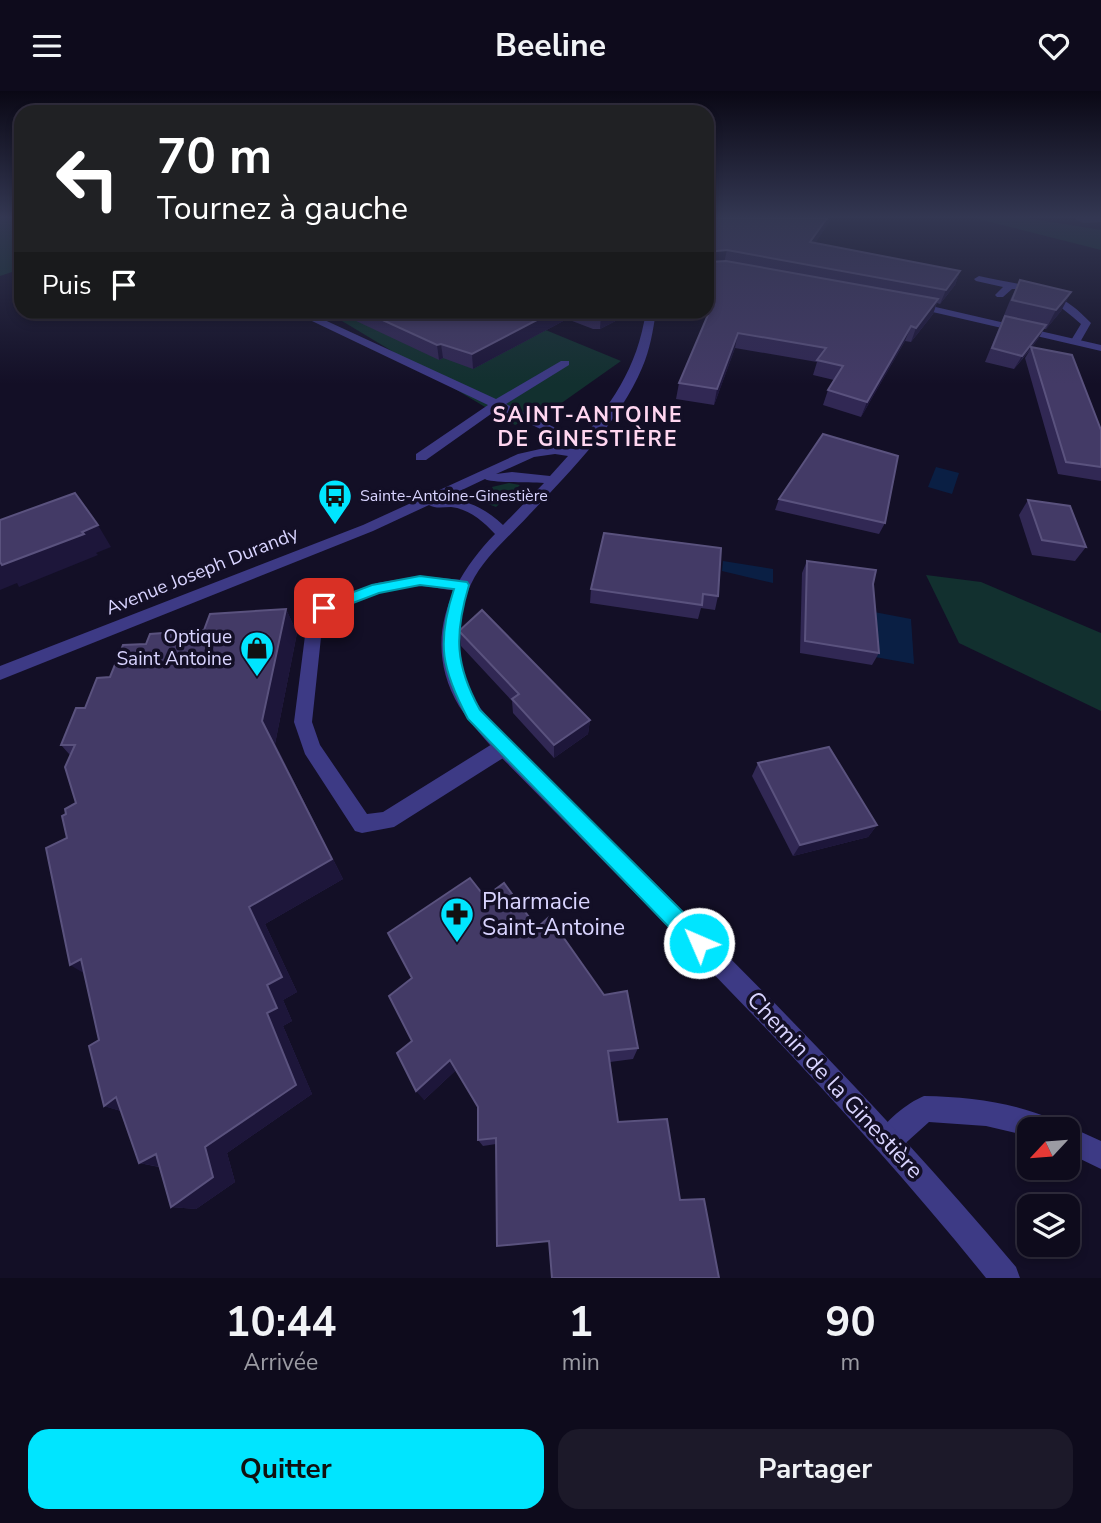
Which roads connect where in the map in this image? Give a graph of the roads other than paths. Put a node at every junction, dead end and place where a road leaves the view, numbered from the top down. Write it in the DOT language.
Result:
graph roads {
  1 [pos="979,279"];
  2 [pos="1010,286"];
  3 [pos="1000,295"];
  4 [pos="901,302"];
  5 [pos="313,319"];
  6 [pos="650,319"];
  7 [pos="1075,342"];
  8 [pos="1101,348"];
  9 [pos="565,363"];
  10 [pos="497,404"];
  11 [pos="579,448"];
  12 [pos="421,457"];
  13 [pos="553,480"];
  14 [pos="471,482"];
  15 [pos="418,507"];
  16 [pos="503,534"];
  17 [pos="462,585"];
  18 [pos="0,673"];
  19 [pos="503,747"];
  20 [pos="1017,1119"];
  21 [pos="889,1139"];
  22 [pos="1080,1145"];
  23 [pos="1101,1155"];
  24 [pos="1005,1278"];
  1 -- 2 [label="street"];
  2 -- 3 [label="street"];
  2 -- 7 [label="street"];
  4 -- 7 [label="street"];
  5 -- 10 [label="street"];
  6 -- 11 [label="street, Chemin de la Ginestière"];
  7 -- 8 [label="street"];
  9 -- 10 [label="street"];
  10 -- 11 [label="street"];
  10 -- 12 [label="street"];
  11 -- 13 [label="street, Chemin de la Ginestière"];
  11 -- 14 [label="street"];
  13 -- 14 [label="street"];
  13 -- 16 [label="street, Chemin de la Ginestière"];
  14 -- 15 [label="street"];
  15 -- 16 [label="street"];
  15 -- 18 [label="street, Avenue Joseph Durandy"];
  16 -- 17 [label="street, Chemin de la Ginestière"];
  17 -- 19 [label="street, Chemin de la Ginestière"];
  17 -- 19 [label="street"];
  19 -- 21 [label="street, Chemin de la Ginestière"];
  20 -- 21 [label="street"];
  21 -- 24 [label="street, Chemin de la Ginestière"];
  22 -- 23 [label="street"];
}
